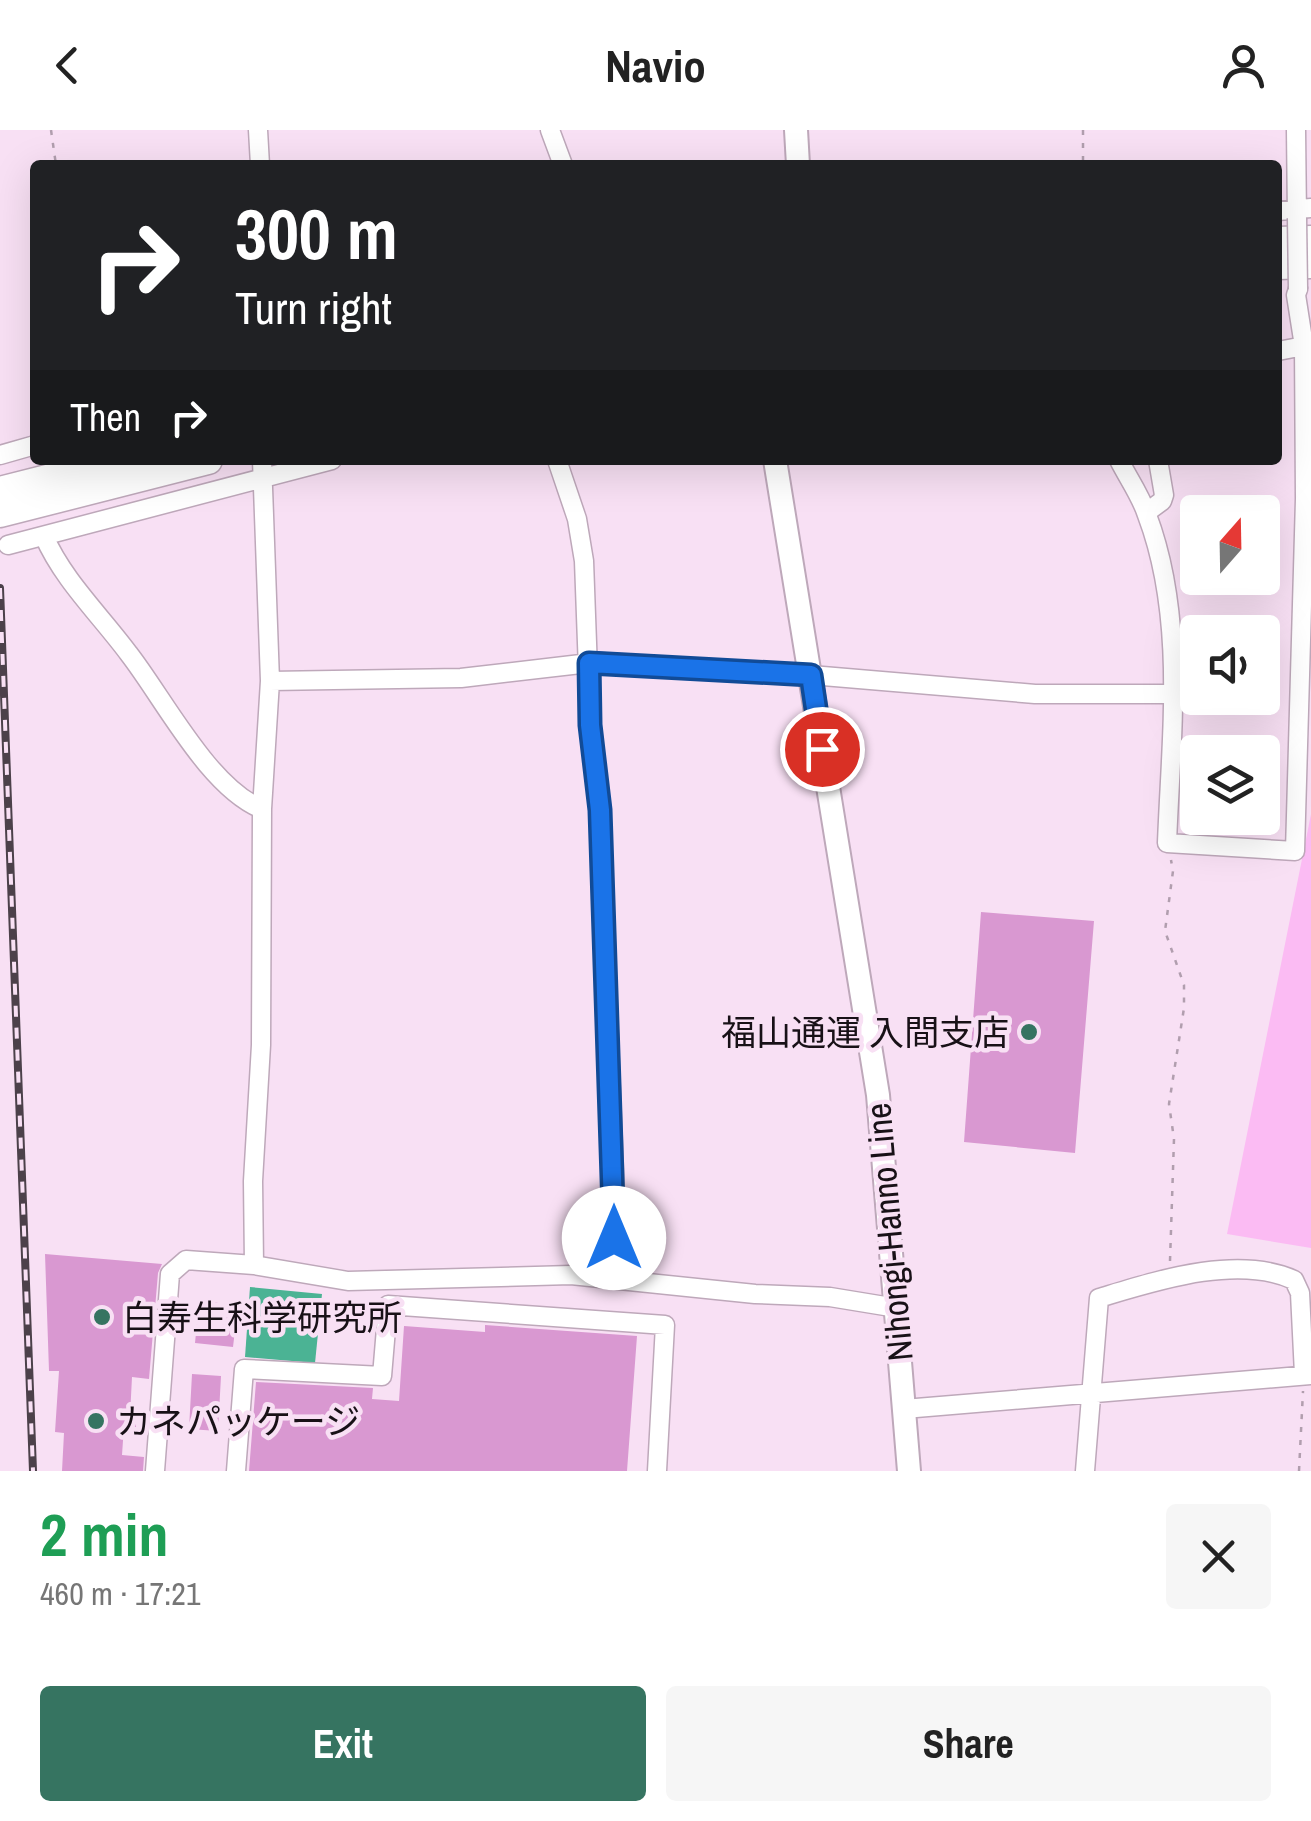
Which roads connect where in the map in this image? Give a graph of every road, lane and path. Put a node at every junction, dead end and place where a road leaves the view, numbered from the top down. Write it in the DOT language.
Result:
graph roads {
  1 [pos="51,130"];
  2 [pos="258,130"];
  3 [pos="550,130"];
  4 [pos="796,130"];
  5 [pos="1083,130"];
  6 [pos="1296,130"];
  7 [pos="55,160"];
  8 [pos="260,160"];
  9 [pos="561,160"];
  10 [pos="798,160"];
  11 [pos="1084,160"];
  12 [pos="1298,217"];
  13 [pos="1296,286"];
  14 [pos="1304,346"];
  15 [pos="1282,350"];
  16 [pos="30,446"];
  17 [pos="0,455"];
  18 [pos="102,465"];
  19 [pos="188,465"];
  20 [pos="288,465"];
  21 [pos="559,465"];
  22 [pos="776,465"];
  23 [pos="1122,465"];
  24 [pos="1159,465"];
  25 [pos="262,468"];
  26 [pos="0,491"];
  27 [pos="1146,512"];
  28 [pos="0,513"];
  29 [pos="44,536"];
  30 [pos="8,545"];
  31 [pos="589,663"];
  32 [pos="811,675"];
  33 [pos="270,681"];
  34 [pos="1172,694"];
  35 [pos="262,808"];
  36 [pos="1167,844"];
  37 [pos="254,1265"];
  38 [pos="1169,1277"];
  39 [pos="614,1279"];
  40 [pos="897,1308"];
  41 [pos="1308,1374"];
  42 [pos="1092,1394"];
  43 [pos="904,1409"];
  44 [pos="155,1471"];
  45 [pos="236,1471"];
  46 [pos="657,1471"];
  47 [pos="909,1471"];
  48 [pos="1085,1471"];
  49 [pos="1299,1471"];
  1 -- 7 [label="path"];
  2 -- 8 [label="street"];
  3 -- 9 [label="street"];
  4 -- 10 [label="main road"];
  5 -- 11 [label="path"];
  6 -- 12 [label="street"];
  12 -- 13 [label="street, bridge"];
  13 -- 14 [label="street"];
  14 -- 15 [label="street"];
  14 -- 36 [label="street"];
  16 -- 17 [label="street"];
  18 -- 26 [label="highway"];
  19 -- 28 [label="highway"];
  20 -- 25 [label="street"];
  21 -- 31 [label="street"];
  22 -- 32 [label="main road, Nihongi-Hanno Line"];
  23 -- 27 [label="street"];
  24 -- 27 [label="street"];
  25 -- 29 [label="street"];
  25 -- 33 [label="street"];
  27 -- 34 [label="street"];
  29 -- 30 [label="street"];
  29 -- 35 [label="street"];
  31 -- 32 [label="street"];
  31 -- 33 [label="street"];
  31 -- 39 [label="street"];
  32 -- 34 [label="street"];
  32 -- 40 [label="main road, Nihongi-Hanno Line"];
  33 -- 35 [label="street"];
  34 -- 36 [label="street"];
  35 -- 37 [label="street"];
  36 -- 38 [label="path"];
  37 -- 39 [label="street"];
  37 -- 44 [label="street"];
  38 -- 41 [label="street"];
  38 -- 42 [label="street"];
  39 -- 40 [label="street"];
  40 -- 43 [label="main road, Nihongi-Hanno Line"];
  41 -- 42 [label="street"];
  41 -- 49 [label="path"];
  42 -- 43 [label="street"];
  42 -- 48 [label="street"];
  43 -- 47 [label="main road, Nihongi-Hanno Line"];
  45 -- 46 [label="street"];
}
